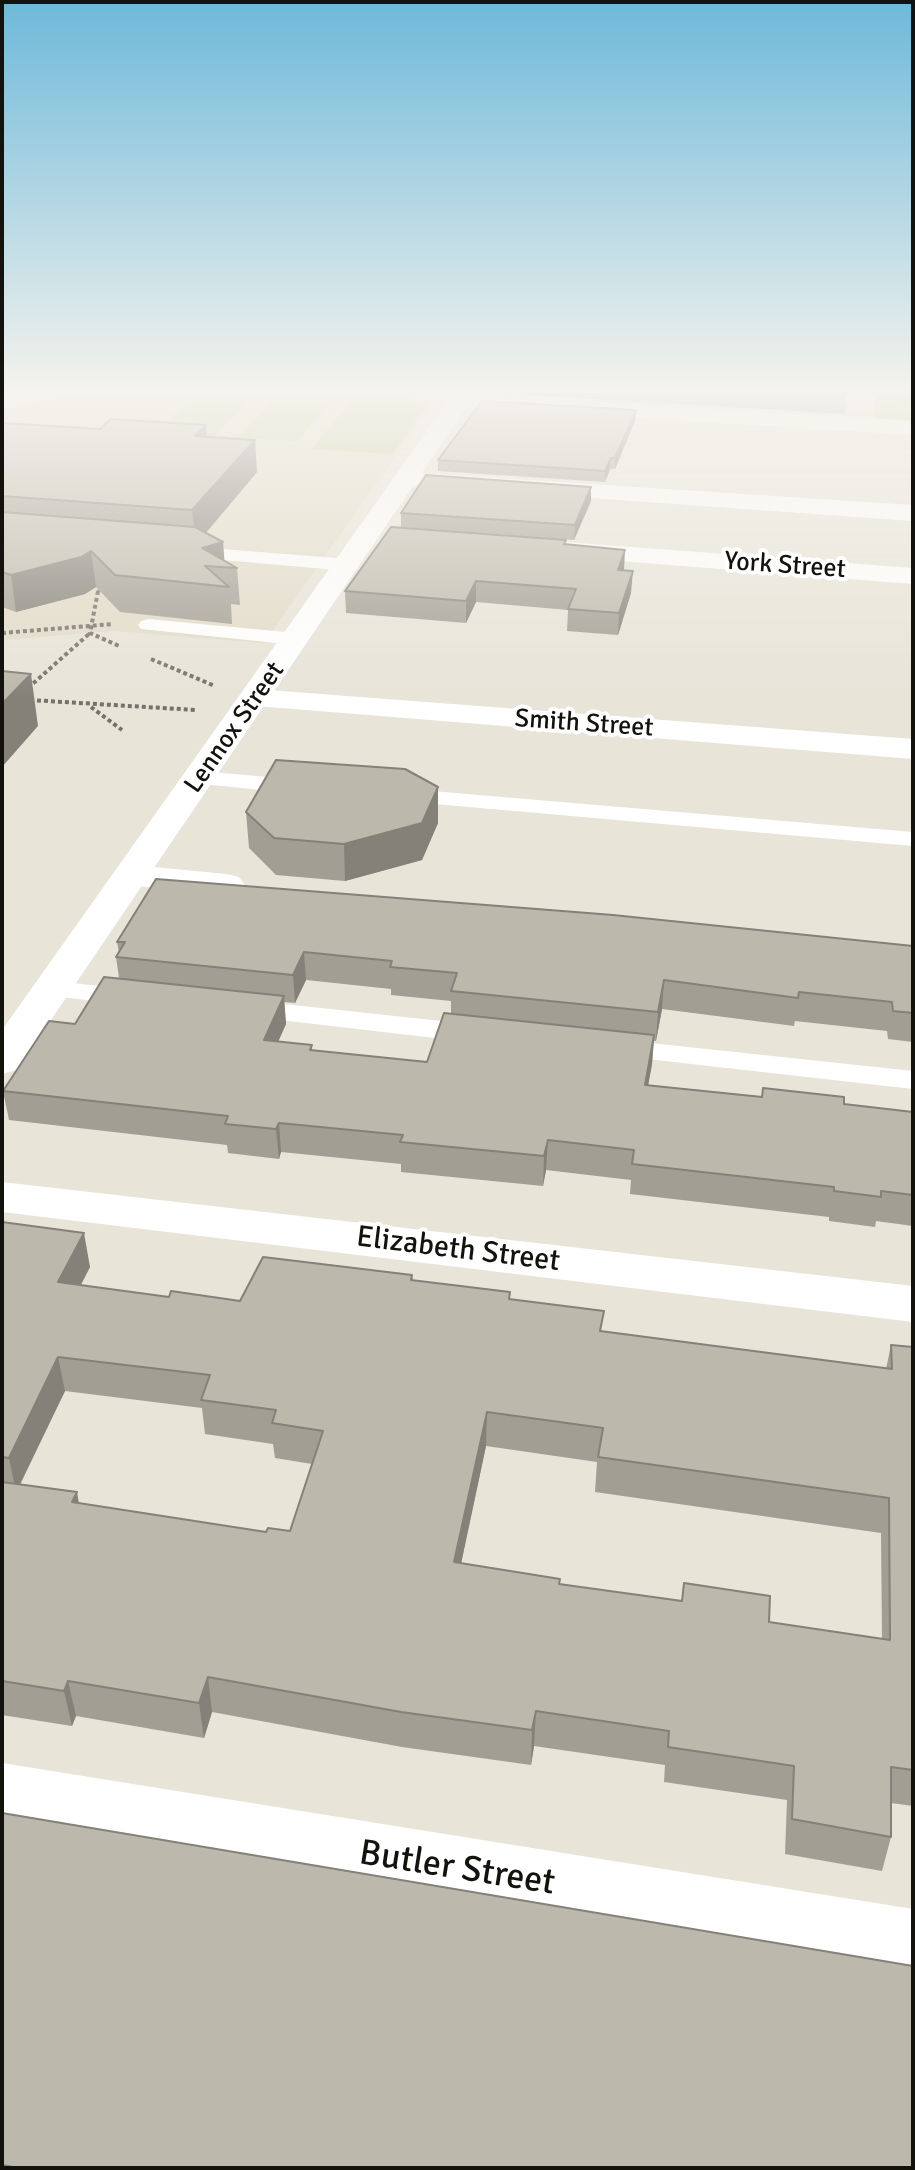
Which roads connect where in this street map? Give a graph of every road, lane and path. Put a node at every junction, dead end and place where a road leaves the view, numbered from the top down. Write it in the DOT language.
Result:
graph roads {
  1 [pos="398,494"];
  2 [pos="633,494"];
  3 [pos="913,513"];
  4 [pos="537,548"];
  5 [pos="172,551"];
  6 [pos="349,565"];
  7 [pos="913,576"];
  8 [pos="102,578"];
  9 [pos="89,624"];
  10 [pos="148,625"];
  11 [pos="2,633"];
  12 [pos="90,633"];
  13 [pos="296,639"];
  14 [pos="133,652"];
  15 [pos="148,658"];
  16 [pos="27,689"];
  17 [pos="220,689"];
  18 [pos="16,698"];
  19 [pos="250,705"];
  20 [pos="89,706"];
  21 [pos="122,730"];
  22 [pos="913,749"];
  23 [pos="200,778"];
  24 [pos="323,789"];
  25 [pos="371,793"];
  26 [pos="913,839"];
  27 [pos="133,876"];
  28 [pos="257,888"];
  29 [pos="54,989"];
  30 [pos="166,1001"];
  31 [pos="214,1006"];
  32 [pos="500,1036"];
  33 [pos="579,1045"];
  34 [pos="2,1061"];
  35 [pos="913,1080"];
  36 [pos="2,1197"];
  37 [pos="913,1304"];
  38 [pos="2,1793"];
  39 [pos="913,1944"];
  1 -- 6 [label="street, Lennox Street"];
  2 -- 3 [label="street"];
  4 -- 7 [label="street, York Street"];
  5 -- 6 [label="lane"];
  6 -- 13 [label="street, Lennox Street"];
  8 -- 9 [label="path"];
  9 -- 10 [label="path"];
  9 -- 11 [label="path"];
  9 -- 12 [label="path"];
  10 -- 13 [label="lane"];
  12 -- 14 [label="path"];
  12 -- 16 [label="path"];
  13 -- 19 [label="street, Lennox Street"];
  15 -- 17 [label="path"];
  18 -- 20 [label="path"];
  19 -- 20 [label="path"];
  19 -- 22 [label="street, Smith Street"];
  19 -- 23 [label="street, Lennox Street"];
  20 -- 21 [label="path"];
  23 -- 24 [label="lane"];
  23 -- 27 [label="street, Lennox Street"];
  25 -- 26 [label="lane"];
  27 -- 28 [label="street"];
  27 -- 29 [label="street, Lennox Street"];
  29 -- 30 [label="lane"];
  29 -- 34 [label="street, Lennox Street"];
  31 -- 32 [label="lane"];
  33 -- 35 [label="lane"];
  36 -- 37 [label="street, Elizabeth Street"];
  38 -- 39 [label="street, Butler Street"];
}
